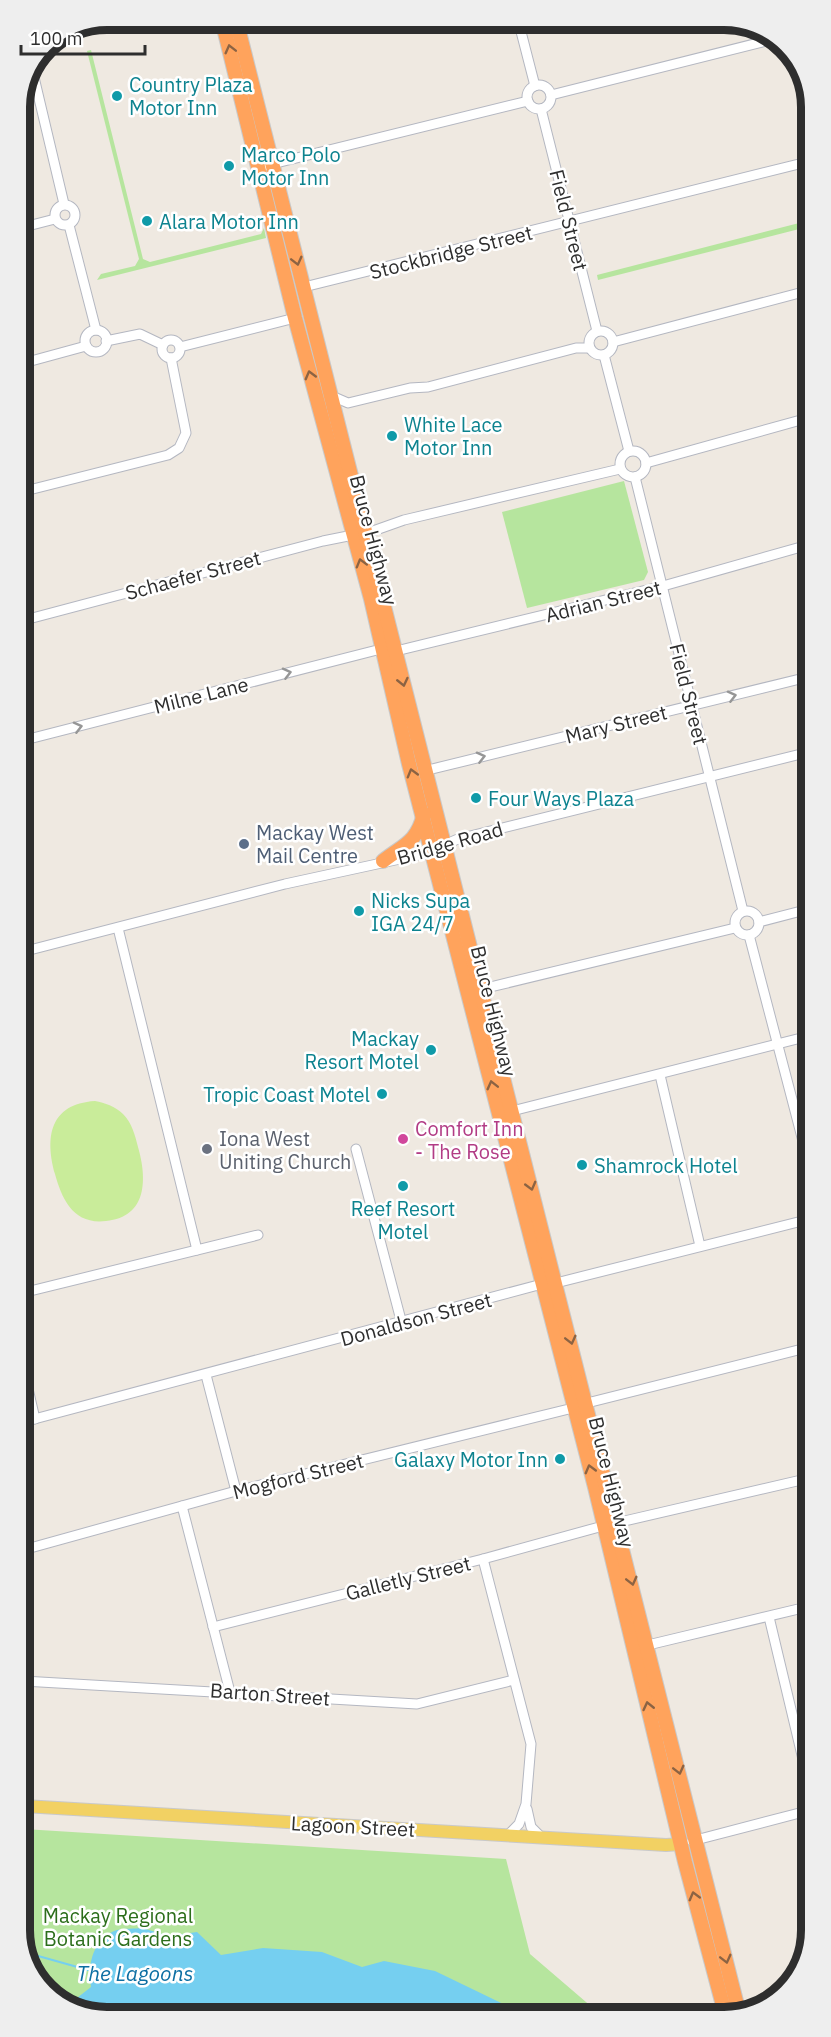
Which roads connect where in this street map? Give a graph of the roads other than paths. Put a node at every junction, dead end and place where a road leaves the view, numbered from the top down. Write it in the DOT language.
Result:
graph roads {
  1 [pos="225,30"];
  2 [pos="239,30"];
  3 [pos="521,30"];
  4 [pos="764,41"];
  5 [pos="35,81"];
  6 [pos="535,86"];
  7 [pos="550,96"];
  8 [pos="528,101"];
  9 [pos="541,109"];
  10 [pos="801,164"];
  11 [pos="266,165"];
  12 [pos="64,204"];
  13 [pos="55,219"];
  14 [pos="569,223"];
  15 [pos="30,225"];
  16 [pos="69,225"];
  17 [pos="304,287"];
  18 [pos="801,293"];
  19 [pos="295,318"];
  20 [pos="96,330"];
  21 [pos="597,331"];
  22 [pos="106,341"];
  23 [pos="613,342"];
  24 [pos="163,345"];
  25 [pos="86,346"];
  26 [pos="180,347"];
  27 [pos="589,348"];
  28 [pos="604,355"];
  29 [pos="171,358"];
  30 [pos="30,361"];
  31 [pos="332,396"];
  32 [pos="357,401"];
  33 [pos="801,420"];
  34 [pos="338,422"];
  35 [pos="629,451"];
  36 [pos="646,463"];
  37 [pos="621,469"];
  38 [pos="635,477"];
  39 [pos="30,490"];
  40 [pos="359,533"];
  41 [pos="801,547"];
  42 [pos="663,586"];
  43 [pos="30,619"];
  44 [pos="381,648"];
  45 [pos="396,651"];
  46 [pos="801,679"];
  47 [pos="692,706"];
  48 [pos="30,739"];
  49 [pos="801,754"];
  50 [pos="424,771"];
  51 [pos="710,777"];
  52 [pos="423,814"];
  53 [pos="439,847"];
  54 [pos="382,861"];
  55 [pos="743,911"];
  56 [pos="801,911"];
  57 [pos="759,922"];
  58 [pos="118,928"];
  59 [pos="735,928"];
  60 [pos="749,935"];
  61 [pos="30,950"];
  62 [pos="482,989"];
  63 [pos="801,1038"];
  64 [pos="778,1044"];
  65 [pos="660,1075"];
  66 [pos="512,1111"];
  67 [pos="801,1133"];
  68 [pos="356,1149"];
  69 [pos="801,1221"];
  70 [pos="258,1235"];
  71 [pos="699,1246"];
  72 [pos="197,1250"];
  73 [pos="549,1284"];
  74 [pos="30,1291"];
  75 [pos="402,1324"];
  76 [pos="801,1349"];
  77 [pos="206,1375"];
  78 [pos="30,1397"];
  79 [pos="580,1405"];
  80 [pos="35,1419"];
  81 [pos="30,1420"];
  82 [pos="801,1480"];
  83 [pos="236,1491"];
  84 [pos="182,1506"];
  85 [pos="610,1525"];
  86 [pos="30,1548"];
  87 [pos="483,1559"];
  88 [pos="801,1609"];
  89 [pos="769,1617"];
  90 [pos="213,1627"];
  91 [pos="648,1645"];
  92 [pos="514,1680"];
  93 [pos="30,1681"];
  94 [pos="230,1692"];
  95 [pos="801,1751"];
  96 [pos="526,1804"];
  97 [pos="30,1806"];
  98 [pos="801,1813"];
  99 [pos="507,1836"];
  100 [pos="541,1836"];
  101 [pos="697,1840"];
  102 [pos="681,1844"];
  103 [pos="737,2006"];
  104 [pos="723,2007"];
  11 -- 1 [label="highway, Bruce Highway, one-way"];
  2 -- 11 [label="highway, Bruce Highway"];
  3 -- 6 [label="street"];
  4 -- 7 [label="street"];
  5 -- 12 [label="street"];
  6 -- 7 [label="street"];
  6 -- 8 [label="street"];
  7 -- 9 [label="street"];
  8 -- 9 [label="street"];
  8 -- 11 [label="street"];
  9 -- 14 [label="street, Field Street"];
  10 -- 14 [label="street, Stockbridge Street"];
  11 -- 17 [label="highway, Bruce Highway, one-way"];
  11 -- 19 [label="highway, Bruce Highway"];
  12 -- 13 [label="street"];
  12 -- 16 [label="street"];
  13 -- 15 [label="street"];
  13 -- 16 [label="street"];
  14 -- 17 [label="street, Stockbridge Street"];
  14 -- 21 [label="street, Field Street"];
  16 -- 20 [label="street"];
  17 -- 31 [label="highway, Bruce Highway"];
  18 -- 23 [label="street"];
  19 -- 26 [label="street"];
  40 -- 19 [label="highway, Bruce Highway, one-way"];
  20 -- 22 [label="street"];
  20 -- 25 [label="street"];
  21 -- 23 [label="street"];
  21 -- 27 [label="street"];
  22 -- 24 [label="street"];
  22 -- 25 [label="street"];
  23 -- 28 [label="street"];
  24 -- 26 [label="street"];
  24 -- 29 [label="street"];
  25 -- 30 [label="street"];
  26 -- 29 [label="street"];
  27 -- 28 [label="street"];
  27 -- 32 [label="street"];
  28 -- 35 [label="street"];
  29 -- 39 [label="street"];
  31 -- 32 [label="street"];
  31 -- 34 [label="highway, Bruce Highway"];
  32 -- 34 [label="street"];
  33 -- 36 [label="street"];
  34 -- 40 [label="highway, Bruce Highway"];
  35 -- 36 [label="street"];
  35 -- 37 [label="street"];
  36 -- 38 [label="street"];
  37 -- 38 [label="street"];
  37 -- 40 [label="street, Schaefer Street"];
  38 -- 42 [label="street, Field Street"];
  40 -- 43 [label="street, Schaefer Street"];
  44 -- 40 [label="highway, Bruce Highway, one-way"];
  40 -- 45 [label="highway, Bruce Highway"];
  41 -- 42 [label="street, Adrian Street"];
  42 -- 45 [label="street, Adrian Street"];
  42 -- 47 [label="street, Field Street"];
  48 -- 44 [label="street, Milne Lane, one-way"];
  52 -- 44 [label="highway, Bruce Highway, one-way"];
  45 -- 50 [label="highway, Bruce Highway, one-way"];
  47 -- 46 [label="street, Mary Street, one-way"];
  50 -- 47 [label="street, Mary Street, one-way"];
  47 -- 51 [label="street, Field Street"];
  49 -- 51 [label="street, Bridge Road"];
  50 -- 53 [label="highway, Bruce Highway"];
  51 -- 53 [label="street, Bridge Road"];
  51 -- 55 [label="street, Field Street"];
  52 -- 53 [label="highway, Bruce Highway"];
  52 -- 54 [label="highway"];
  53 -- 54 [label="street, Bridge Road"];
  53 -- 62 [label="highway, Bruce Highway"];
  73 -- 53 [label="highway, Bruce Highway, one-way"];
  54 -- 58 [label="street, Bridge Road"];
  55 -- 57 [label="street"];
  55 -- 59 [label="street"];
  56 -- 57 [label="street"];
  57 -- 60 [label="street"];
  58 -- 61 [label="street, Bridge Road"];
  58 -- 72 [label="street"];
  59 -- 60 [label="street"];
  59 -- 62 [label="street"];
  60 -- 64 [label="street"];
  62 -- 66 [label="highway, Bruce Highway"];
  63 -- 64 [label="street"];
  64 -- 65 [label="street"];
  64 -- 67 [label="street"];
  65 -- 66 [label="street"];
  65 -- 71 [label="street"];
  66 -- 73 [label="highway, Bruce Highway, one-way"];
  68 -- 75 [label="street"];
  69 -- 71 [label="street, Donaldson Street"];
  70 -- 72 [label="street"];
  71 -- 73 [label="street, Donaldson Street"];
  72 -- 74 [label="street"];
  73 -- 75 [label="street, Donaldson Street"];
  73 -- 79 [label="highway, Bruce Highway"];
  75 -- 77 [label="street, Donaldson Street"];
  76 -- 79 [label="street, Mogford Street"];
  77 -- 80 [label="street, Donaldson Street"];
  77 -- 83 [label="street"];
  78 -- 80 [label="street"];
  79 -- 83 [label="street, Mogford Street"];
  79 -- 85 [label="highway, Bruce Highway"];
  80 -- 81 [label="street, Donaldson Street"];
  82 -- 85 [label="street, Galletly Street"];
  83 -- 84 [label="street, Mogford Street"];
  84 -- 86 [label="street, Mogford Street"];
  84 -- 90 [label="street"];
  85 -- 87 [label="street, Galletly Street"];
  85 -- 91 [label="highway, Bruce Highway, one-way"];
  102 -- 85 [label="highway, Bruce Highway, one-way"];
  87 -- 90 [label="street, Galletly Street"];
  87 -- 92 [label="street"];
  88 -- 89 [label="street"];
  89 -- 91 [label="street"];
  89 -- 95 [label="street"];
  90 -- 94 [label="street"];
  91 -- 101 [label="highway, Bruce Highway, one-way"];
  92 -- 94 [label="street, Barton Street"];
  92 -- 96 [label="street"];
  93 -- 94 [label="street, Barton Street"];
  96 -- 99 [label="street"];
  96 -- 100 [label="street"];
  97 -- 99 [label="main road, Lagoon Street"];
  98 -- 101 [label="street"];
  99 -- 100 [label="main road, Lagoon Street"];
  100 -- 102 [label="main road, Lagoon Street"];
  101 -- 102 [label="street"];
  101 -- 103 [label="highway, Bruce Highway, one-way"];
  104 -- 102 [label="highway, Bruce Highway, one-way"];
}
